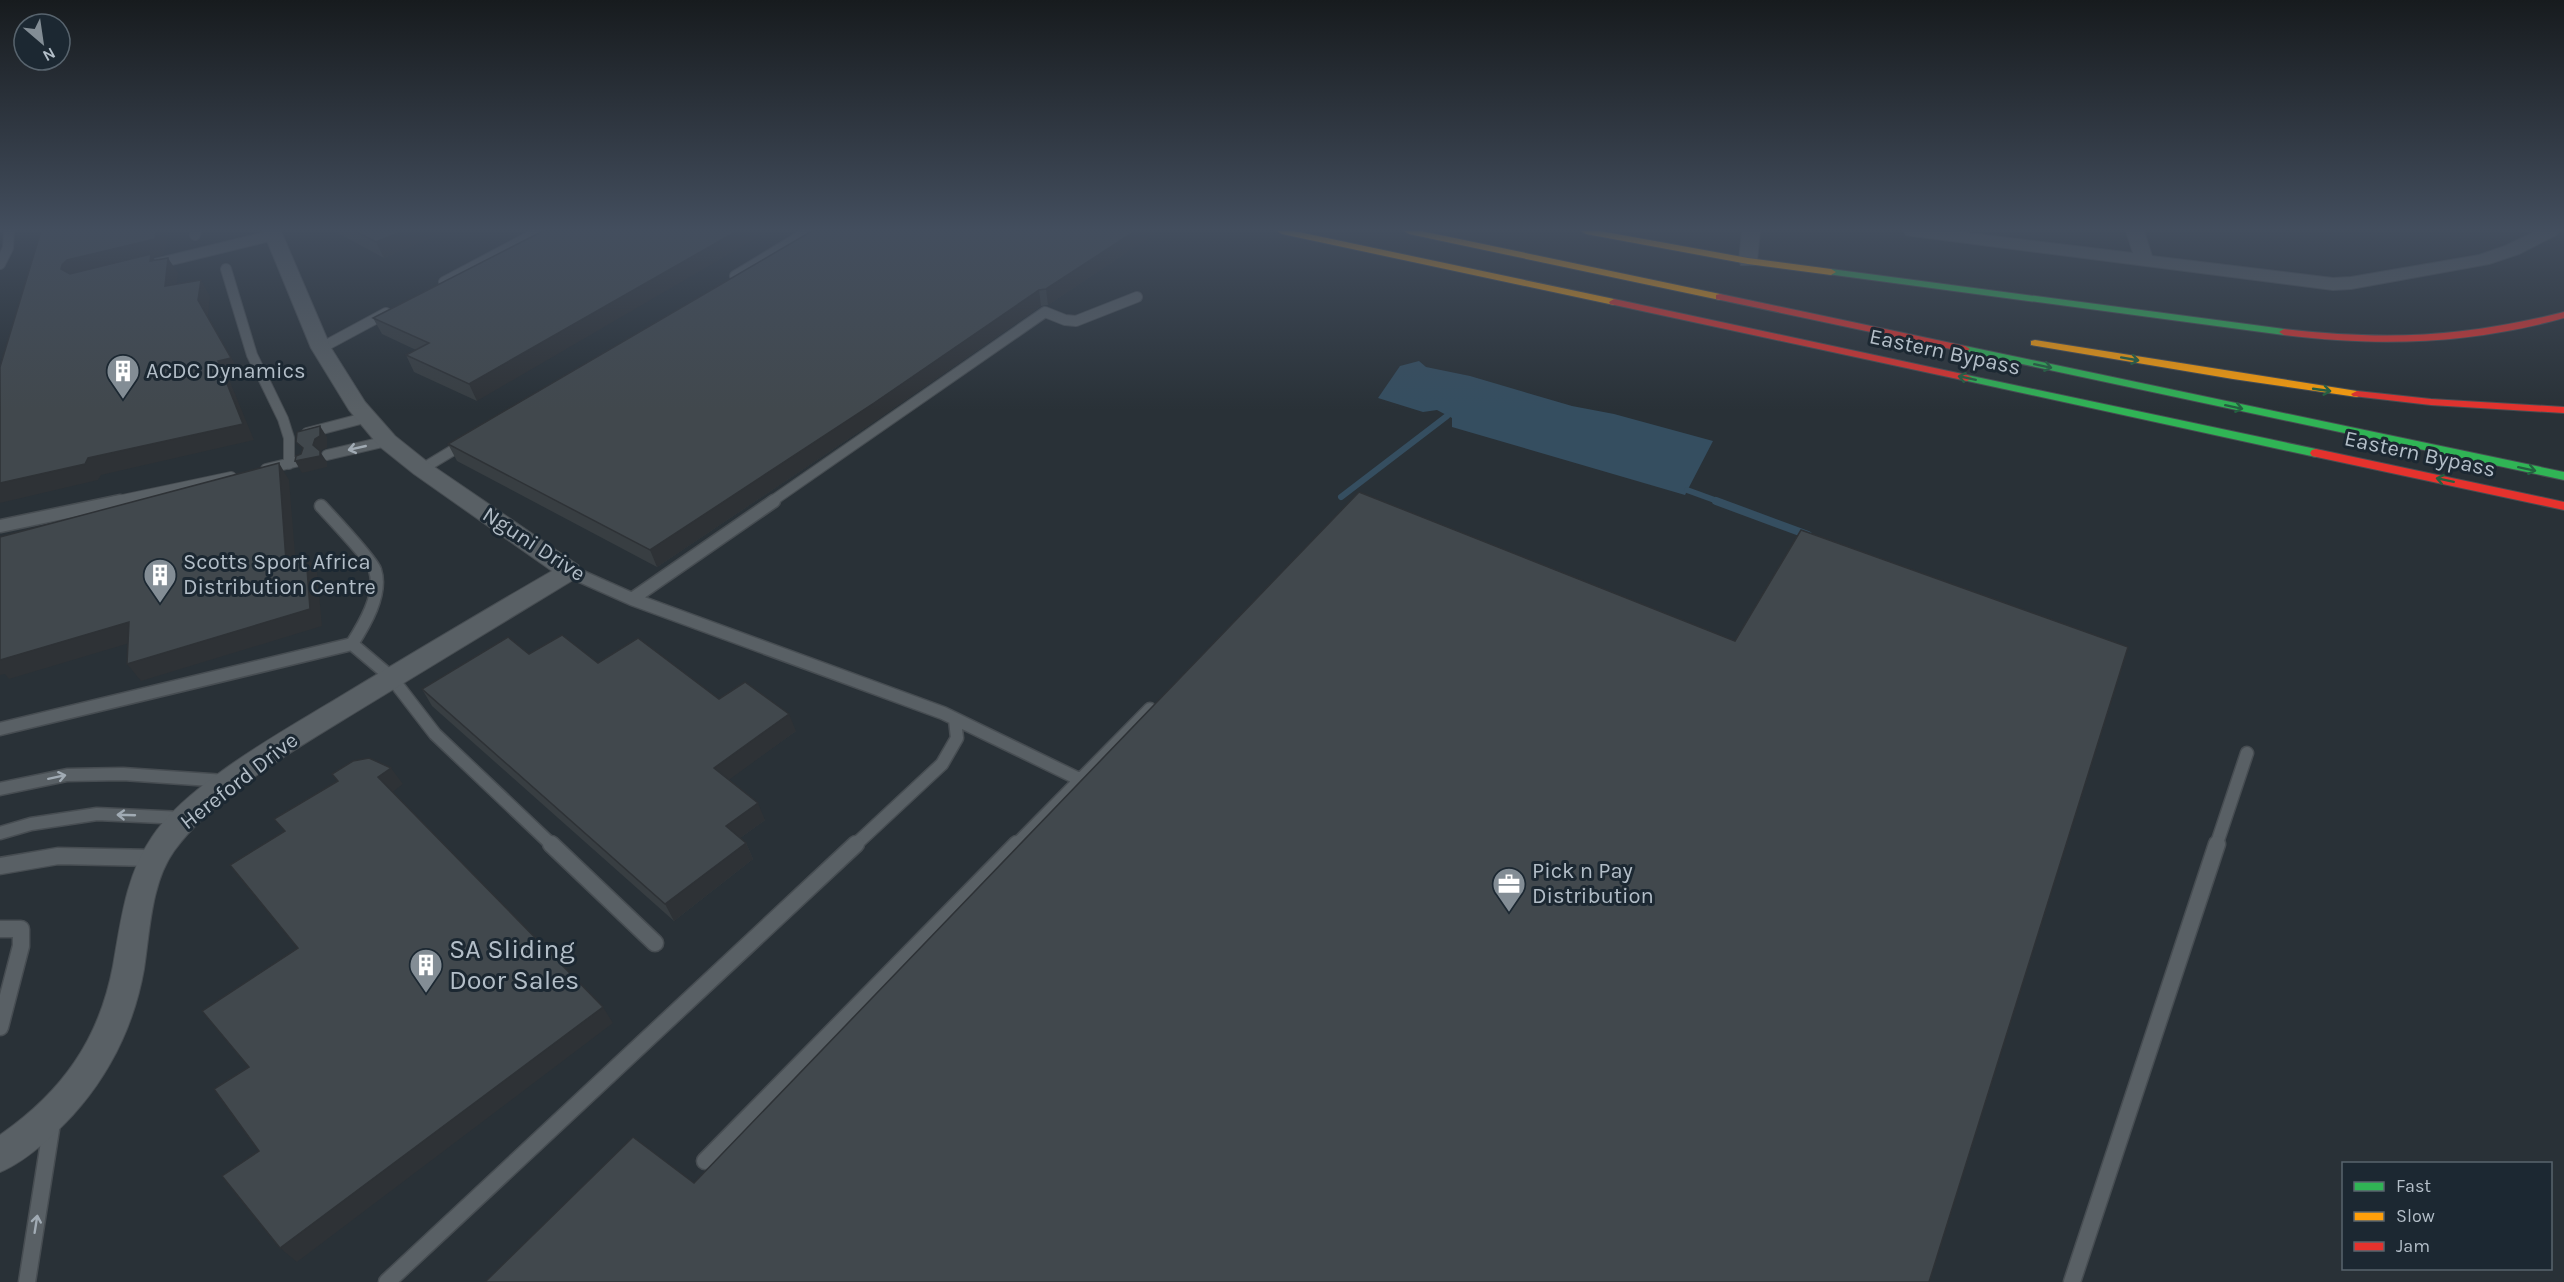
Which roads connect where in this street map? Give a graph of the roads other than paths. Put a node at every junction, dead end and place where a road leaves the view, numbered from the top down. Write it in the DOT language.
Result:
graph roads {
  1 [pos="233,291"];
  2 [pos="297,291"];
  3 [pos="1561,291"];
  4 [pos="1686,291"];
  5 [pos="1746,291"];
  6 [pos="1973,291"];
  7 [pos="1137,297"];
  8 [pos="1836,307"];
  9 [pos="394,309"];
  10 [pos="2564,315"];
  11 [pos="2023,341"];
  12 [pos="321,348"];
  13 [pos="2564,410"];
  14 [pos="368,417"];
  15 [pos="289,438"];
  16 [pos="471,439"];
  17 [pos="387,441"];
  18 [pos="327,455"];
  19 [pos="303,460"];
  20 [pos="289,464"];
  21 [pos="422,469"];
  22 [pos="2564,476"];
  23 [pos="321,506"];
  24 [pos="2564,506"];
  25 [pos="1,526"];
  26 [pos="569,571"];
  27 [pos="632,599"];
  28 [pos="352,644"];
  29 [pos="391,677"];
  30 [pos="1159,700"];
  31 [pos="955,720"];
  32 [pos="0,729"];
  33 [pos="2247,753"];
  34 [pos="1080,780"];
  35 [pos="231,782"];
  36 [pos="0,789"];
  37 [pos="184,818"];
  38 [pos="0,833"];
  39 [pos="154,858"];
  40 [pos="0,866"];
  41 [pos="0,929"];
  42 [pos="655,943"];
  43 [pos="0,1027"];
  44 [pos="53,1116"];
  45 [pos="0,1155"];
  46 [pos="705,1161"];
  47 [pos="27,1282"];
  48 [pos="387,1282"];
  49 [pos="2072,1282"];
  1 -- 15 [label="lane"];
  2 -- 12 [label="street, Nguni Drive"];
  24 -- 3 [label="main road, Eastern Bypass, one-way"];
  4 -- 22 [label="main road, Eastern Bypass, one-way"];
  5 -- 8 [label="main road"];
  6 -- 10 [label="main road"];
  7 -- 27 [label="lane"];
  9 -- 12 [label="lane"];
  11 -- 13 [label="main road, one-way"];
  12 -- 14 [label="street, Nguni Drive"];
  14 -- 15 [label="lane"];
  14 -- 17 [label="street, Nguni Drive"];
  15 -- 20 [label="lane"];
  16 -- 21 [label="lane"];
  17 -- 18 [label="lane, one-way"];
  17 -- 21 [label="street, Nguni Drive"];
  19 -- 20 [label="lane"];
  20 -- 25 [label="lane"];
  21 -- 26 [label="street, Nguni Drive"];
  23 -- 28 [label="lane"];
  26 -- 27 [label="lane, Nguni Drive"];
  26 -- 29 [label="street, Hereford Drive"];
  27 -- 31 [label="lane, Nguni Drive"];
  28 -- 29 [label="lane"];
  28 -- 32 [label="lane"];
  29 -- 35 [label="street, Hereford Drive"];
  29 -- 42 [label="lane"];
  30 -- 34 [label="lane"];
  31 -- 34 [label="lane, Nguni Drive"];
  31 -- 48 [label="lane"];
  33 -- 49 [label="lane"];
  34 -- 46 [label="lane"];
  36 -- 35 [label="lane, one-way"];
  35 -- 37 [label="street, Hereford Drive"];
  37 -- 38 [label="lane, one-way"];
  37 -- 39 [label="street, Hereford Drive"];
  39 -- 40 [label="lane"];
  39 -- 44 [label="street, Hereford Drive"];
  41 -- 43 [label="lane"];
  44 -- 45 [label="street, Hereford Drive"];
  47 -- 44 [label="lane, one-way"];
}
